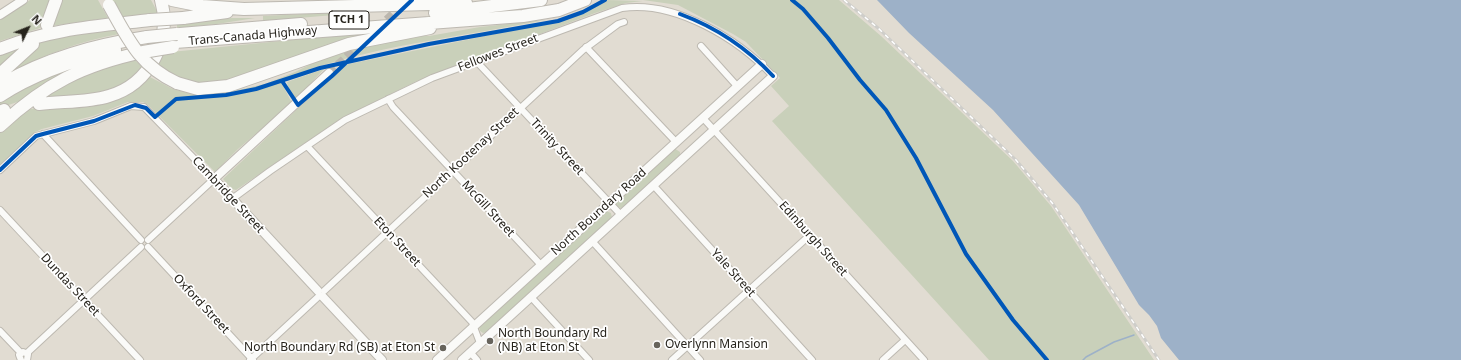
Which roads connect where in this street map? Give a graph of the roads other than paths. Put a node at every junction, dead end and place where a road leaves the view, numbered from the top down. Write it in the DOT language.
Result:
graph roads {
  1 [pos="23,0"];
  2 [pos="56,0"];
  3 [pos="161,0"];
  4 [pos="541,0"];
  5 [pos="586,0"];
  6 [pos="174,1"];
  7 [pos="108,3"];
  8 [pos="521,3"];
  9 [pos="244,9"];
  10 [pos="0,15"];
  11 [pos="523,16"];
  12 [pos="624,22"];
  13 [pos="47,25"];
  14 [pos="175,41"];
  15 [pos="33,44"];
  16 [pos="145,45"];
  17 [pos="701,46"];
  18 [pos="586,47"];
  19 [pos="0,49"];
  20 [pos="477,62"];
  21 [pos="762,64"];
  22 [pos="329,73"];
  23 [pos="0,74"];
  24 [pos="773,76"];
  25 [pos="0,85"];
  26 [pos="737,86"];
  27 [pos="0,96"];
  28 [pos="388,99"];
  29 [pos="39,104"];
  30 [pos="520,108"];
  31 [pos="703,118"];
  32 [pos="0,126"];
  33 [pos="714,130"];
  34 [pos="43,134"];
  35 [pos="676,142"];
  36 [pos="307,146"];
  37 [pos="0,170"];
  38 [pos="453,171"];
  39 [pos="214,179"];
  40 [pos="654,186"];
  41 [pos="232,199"];
  42 [pos="609,203"];
  43 [pos="0,210"];
  44 [pos="620,215"];
  45 [pos="388,232"];
  46 [pos="810,235"];
  47 [pos="141,240"];
  48 [pos="148,240"];
  49 [pos="592,241"];
  50 [pos="141,247"];
  51 [pos="148,247"];
  52 [pos="541,265"];
  53 [pos="749,290"];
  54 [pos="321,294"];
  55 [pos="531,297"];
  56 [pos="84,300"];
  57 [pos="474,327"];
  58 [pos="0,331"];
  59 [pos="905,340"];
  60 [pos="480,343"];
  61 [pos="688,346"];
  62 [pos="470,352"];
  63 [pos="24,358"];
  64 [pos="140,360"];
  65 [pos="251,360"];
  66 [pos="382,360"];
  67 [pos="438,360"];
  68 [pos="462,360"];
  69 [pos="477,360"];
  70 [pos="589,360"];
  71 [pos="672,360"];
  72 [pos="700,360"];
  73 [pos="812,360"];
  74 [pos="883,360"];
  75 [pos="924,360"];
  1 -- 10 [label="street"];
  2 -- 13 [label="highway"];
  3 -- 29 [label="highway"];
  4 -- 8 [label="highway, Trans-Canada Highway / TCH 1"];
  5 -- 11 [label="highway, Trans-Canada Highway / TCH 1"];
  6 -- 9 [label="highway"];
  7 -- 11 [label="highway, bridge"];
  8 -- 9 [label="highway"];
  8 -- 14 [label="highway, Trans-Canada Highway / TCH 1"];
  9 -- 19 [label="highway, bridge"];
  11 -- 14 [label="highway, Trans-Canada Highway / TCH 1"];
  12 -- 18 [label="street, North Kootenay Street"];
  14 -- 16 [label="highway, Trans-Canada Highway / TCH 1"];
  15 -- 23 [label="highway"];
  16 -- 25 [label="highway, Trans-Canada Highway / TCH 1"];
  16 -- 27 [label="highway, Trans-Canada Highway / TCH 1"];
  16 -- 32 [label="highway"];
  17 -- 26 [label="street"];
  18 -- 30 [label="street, North Kootenay Street"];
  18 -- 35 [label="street"];
  20 -- 21 [label="street, Fellowes Street"];
  20 -- 28 [label="street, Fellowes Street"];
  20 -- 30 [label="street, Trinity Street"];
  21 -- 24 [label="street, Fellowes Street"];
  21 -- 26 [label="street, North Boundary Road"];
  22 -- 39 [label="street"];
  24 -- 33 [label="street, North Boundary Road"];
  26 -- 31 [label="street, North Boundary Road"];
  28 -- 36 [label="street, Fellowes Street"];
  28 -- 38 [label="street, McGill Street"];
  30 -- 38 [label="street, North Kootenay Street"];
  30 -- 42 [label="street, Trinity Street"];
  31 -- 33 [label="street, Edinburgh Street"];
  31 -- 35 [label="street, North Boundary Road"];
  33 -- 40 [label="street, North Boundary Road"];
  33 -- 46 [label="street, Edinburgh Street"];
  34 -- 37 [label="street"];
  34 -- 39 [label="street, Cambridge Street"];
  34 -- 47 [label="street"];
  35 -- 42 [label="street, North Boundary Road"];
  36 -- 41 [label="street, Fellowes Street"];
  36 -- 45 [label="street, Eton Street"];
  38 -- 45 [label="street, North Kootenay Street"];
  38 -- 52 [label="street, McGill Street"];
  39 -- 41 [label="street, Cambridge Street"];
  39 -- 48 [label="street"];
  40 -- 44 [label="street, North Boundary Road"];
  40 -- 53 [label="street, Yale Street"];
  41 -- 54 [label="street, Cambridge Street"];
  42 -- 44 [label="street, Trinity Street"];
  42 -- 52 [label="street, North Boundary Road"];
  43 -- 56 [label="street, Dundas Street"];
  44 -- 49 [label="street, North Boundary Road"];
  45 -- 54 [label="street, North Kootenay Street"];
  45 -- 57 [label="street, Eton Street"];
  46 -- 53 [label="street"];
  46 -- 59 [label="street, Edinburgh Street"];
  47 -- 48 [label="street"];
  47 -- 50 [label="street"];
  48 -- 51 [label="street"];
  49 -- 55 [label="street, North Boundary Road"];
  49 -- 61 [label="street"];
  50 -- 51 [label="street"];
  50 -- 56 [label="street"];
  51 -- 65 [label="street, Oxford Street"];
  52 -- 57 [label="street, North Boundary Road"];
  53 -- 61 [label="street"];
  53 -- 73 [label="street, Yale Street"];
  54 -- 65 [label="street, North Kootenay Street"];
  54 -- 66 [label="street, Cambridge Street"];
  55 -- 60 [label="street, North Boundary Road"];
  55 -- 70 [label="street"];
  56 -- 63 [label="street"];
  56 -- 64 [label="street, Dundas Street"];
  57 -- 60 [label="street, Eton Street"];
  57 -- 67 [label="street, North Boundary Road"];
  58 -- 63 [label="street"];
  59 -- 74 [label="street"];
  59 -- 75 [label="street, Edinburgh Street"];
  60 -- 62 [label="street, North Boundary Road"];
  61 -- 71 [label="street"];
  61 -- 72 [label="street"];
  62 -- 68 [label="street, North Boundary Road"];
  62 -- 69 [label="street"];
}
